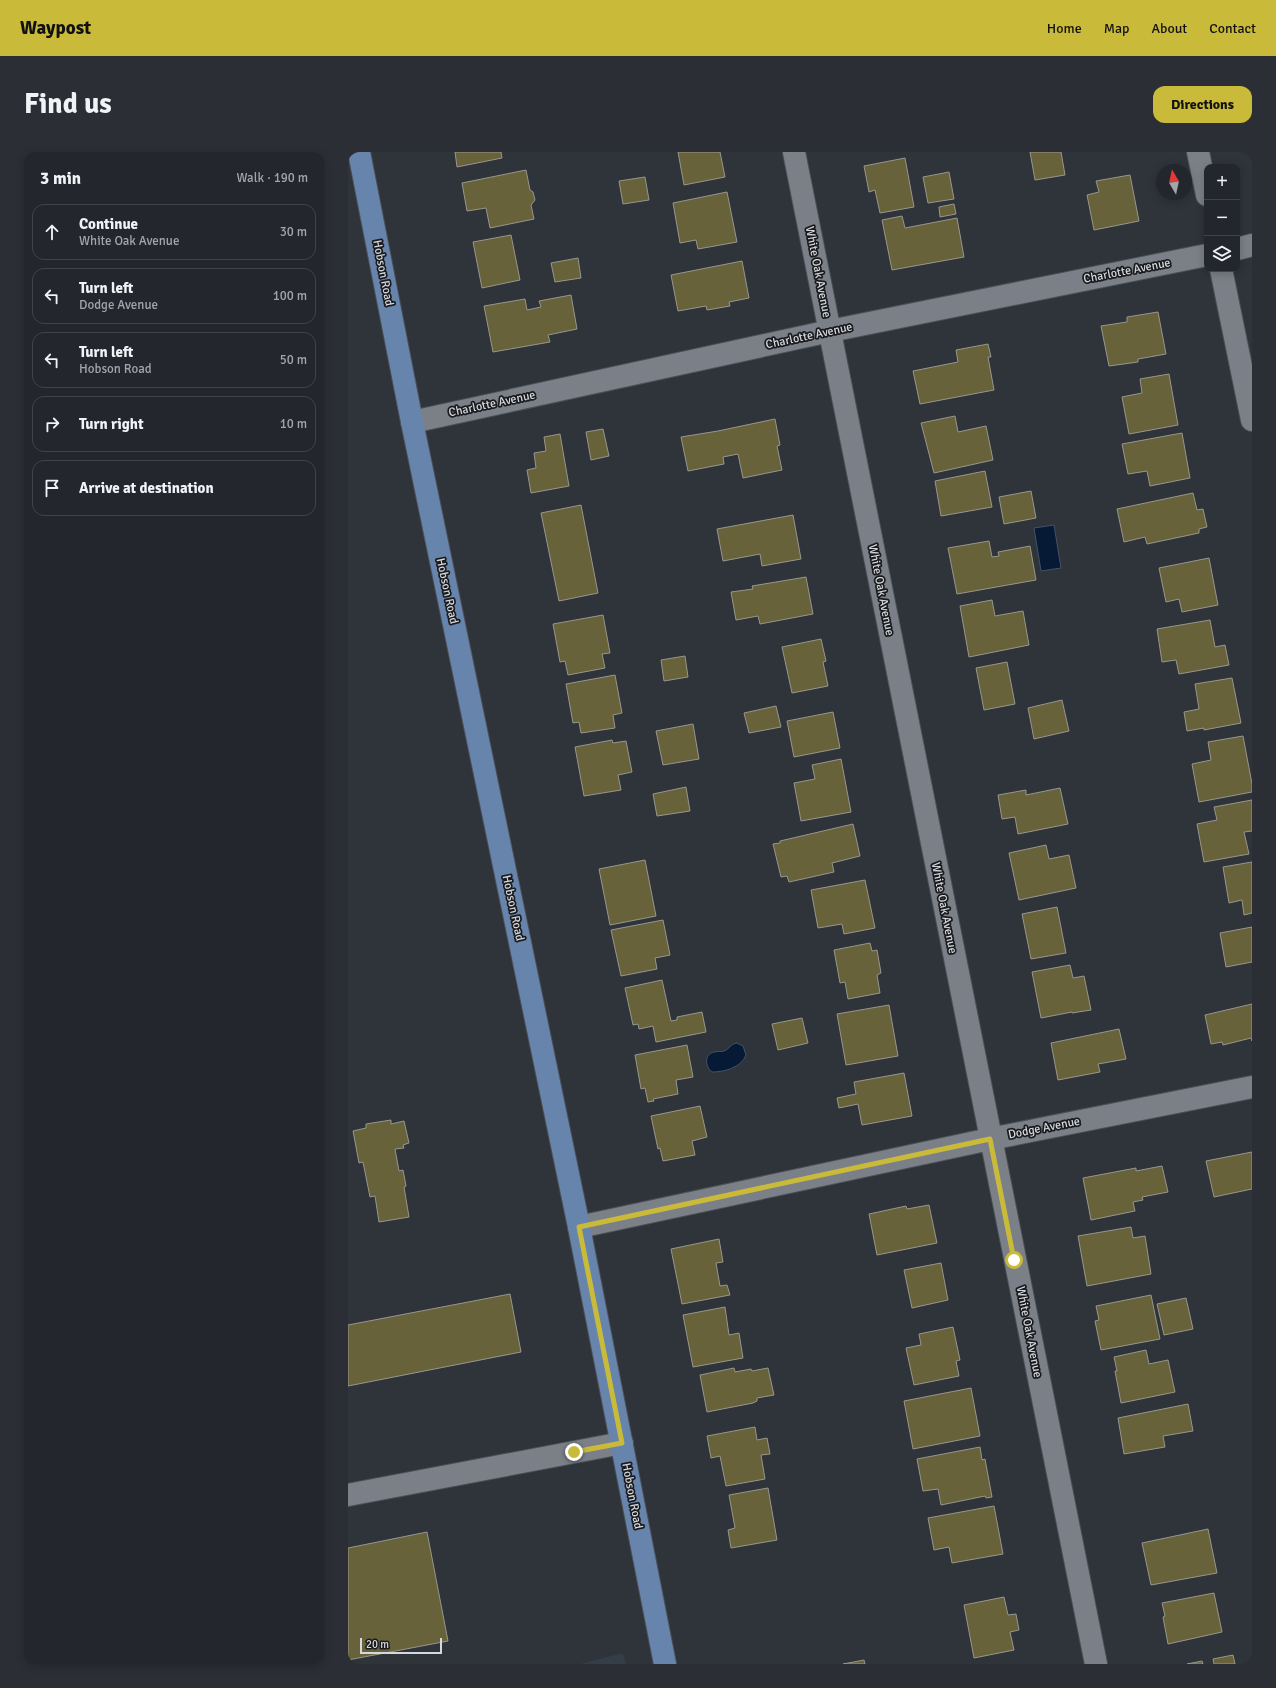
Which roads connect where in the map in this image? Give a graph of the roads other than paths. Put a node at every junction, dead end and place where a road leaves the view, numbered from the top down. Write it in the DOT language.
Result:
graph roads {
  1 [pos="359,152"];
  2 [pos="794,152"];
  3 [pos="1198,152"];
  4 [pos="1204,181"];
  5 [pos="1252,245"];
  6 [pos="1240,248"];
  7 [pos="1204,256"];
  8 [pos="1223,272"];
  9 [pos="830,332"];
  10 [pos="1252,420"];
  11 [pos="412,422"];
  12 [pos="1252,1087"];
  13 [pos="990,1139"];
  14 [pos="579,1227"];
  15 [pos="622,1443"];
  16 [pos="348,1494"];
  17 [pos="666,1664"];
  18 [pos="1096,1664"];
  1 -- 11 [label="main road, Hobson Road"];
  2 -- 9 [label="street, White Oak Avenue"];
  3 -- 4 [label="street"];
  5 -- 6 [label="street"];
  7 -- 9 [label="street, Charlotte Avenue"];
  8 -- 10 [label="street"];
  9 -- 11 [label="street, Charlotte Avenue"];
  9 -- 13 [label="street, White Oak Avenue"];
  11 -- 14 [label="main road, Hobson Road"];
  12 -- 13 [label="street, Dodge Avenue"];
  13 -- 14 [label="street, Dodge Avenue"];
  13 -- 18 [label="street, White Oak Avenue"];
  14 -- 15 [label="main road, Hobson Road"];
  15 -- 16 [label="street"];
  15 -- 17 [label="main road, Hobson Road"];
}
